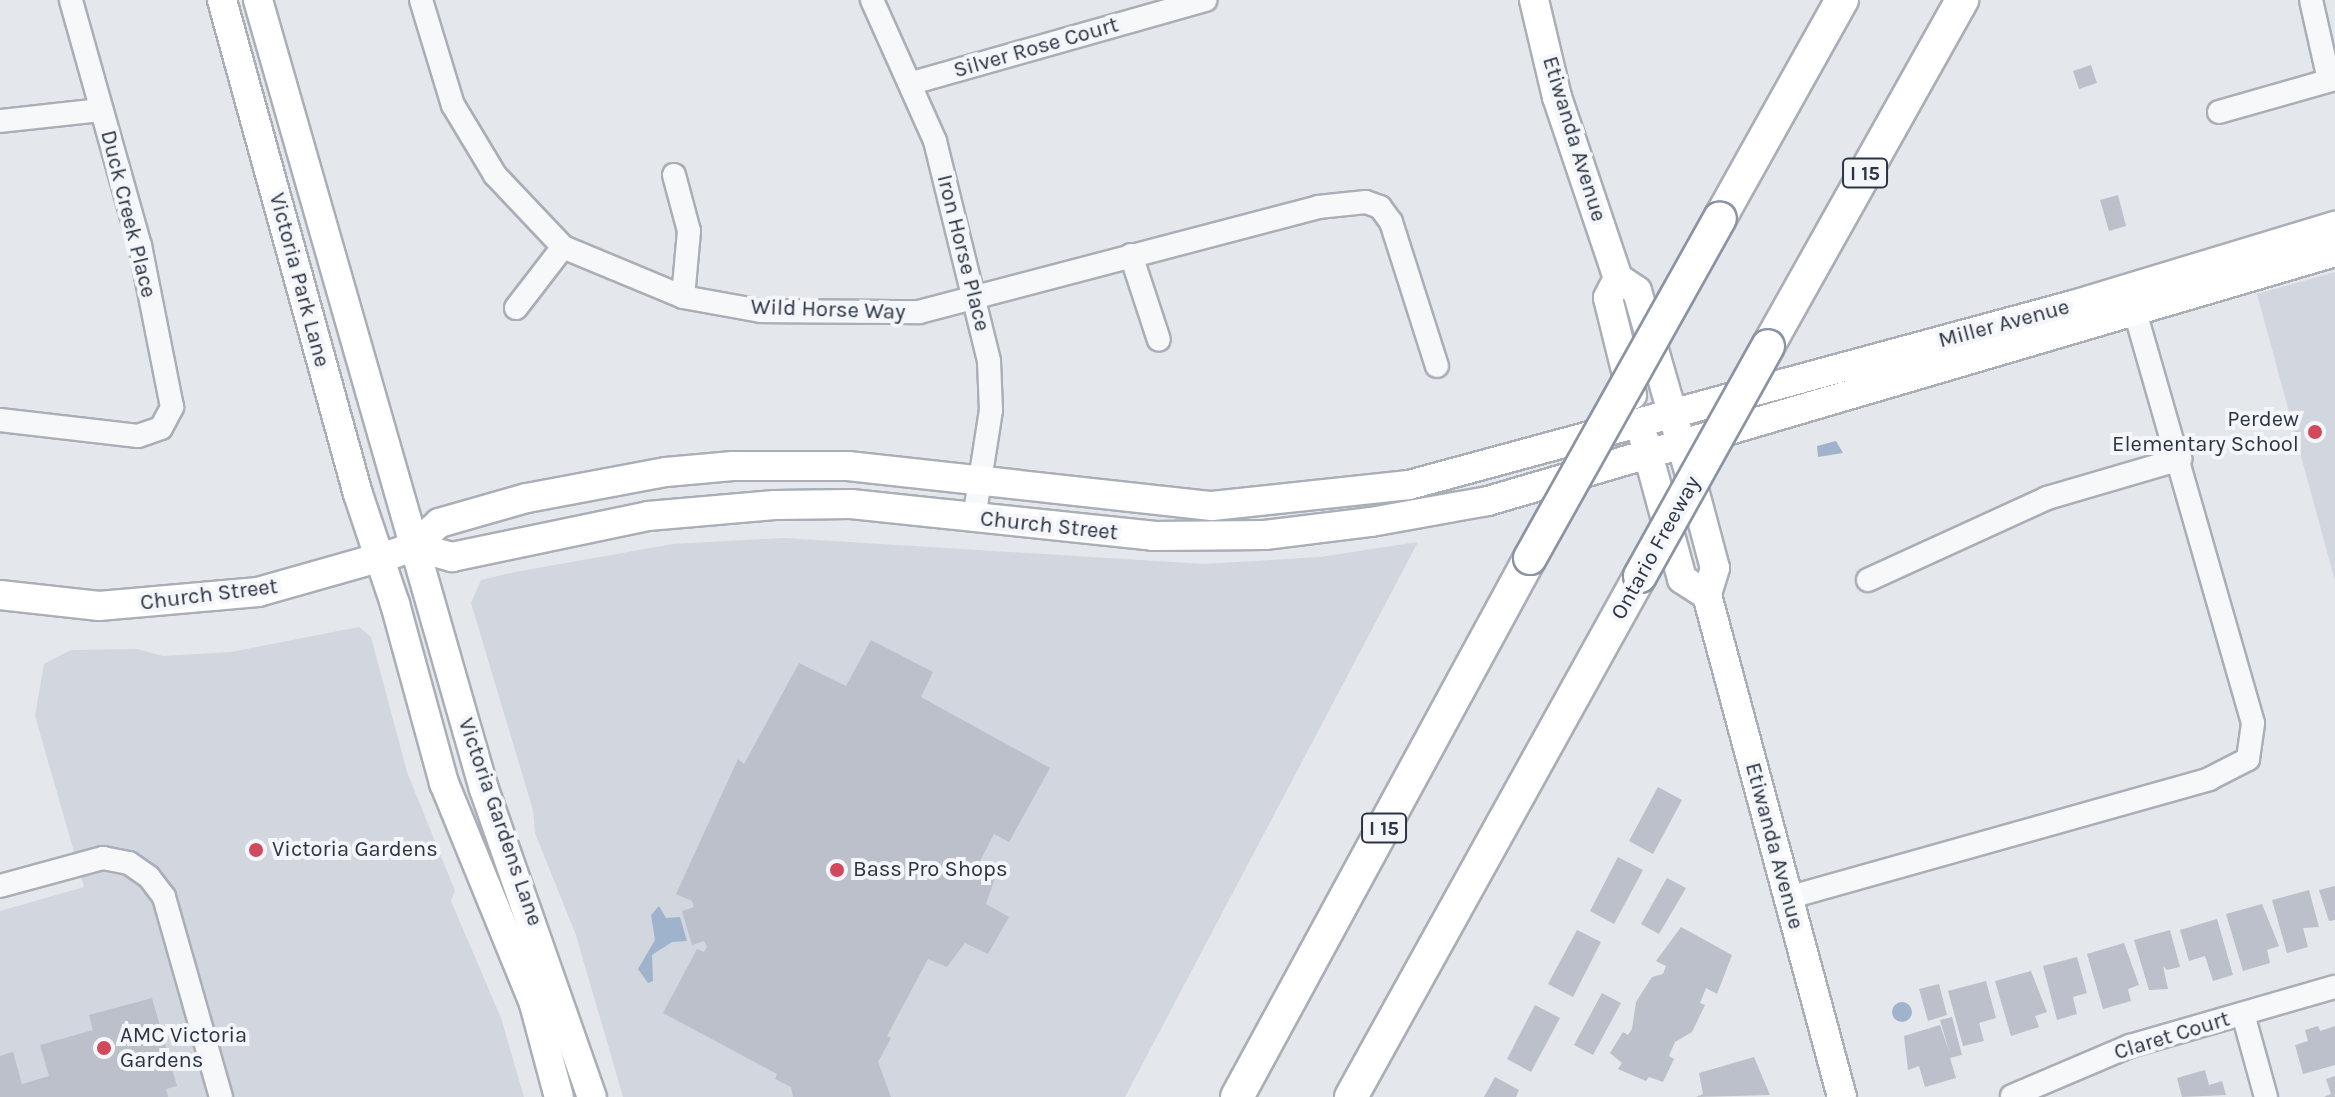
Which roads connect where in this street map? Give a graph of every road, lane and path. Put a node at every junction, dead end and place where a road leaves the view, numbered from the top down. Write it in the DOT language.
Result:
graph roads {
  1 [pos="71,0"];
  2 [pos="222,0"];
  3 [pos="258,0"];
  4 [pos="421,0"];
  5 [pos="872,0"];
  6 [pos="1205,0"];
  7 [pos="1534,0"];
  8 [pos="1842,0"];
  9 [pos="1962,0"];
  10 [pos="2311,0"];
  11 [pos="2332,80"];
  12 [pos="912,83"];
  13 [pos="101,110"];
  14 [pos="2219,112"];
  15 [pos="0,121"];
  16 [pos="674,175"];
  17 [pos="2335,226"];
  18 [pos="563,247"];
  19 [pos="2335,252"];
  20 [pos="1131,255"];
  21 [pos="1618,278"];
  22 [pos="683,297"];
  23 [pos="975,298"];
  24 [pos="2131,298"];
  25 [pos="516,308"];
  26 [pos="1159,340"];
  27 [pos="1437,366"];
  28 [pos="1672,415"];
  29 [pos="0,420"];
  30 [pos="1639,423"];
  31 [pos="1681,446"];
  32 [pos="1648,454"];
  33 [pos="2180,459"];
  34 [pos="979,481"];
  35 [pos="974,519"];
  36 [pos="413,546"];
  37 [pos="380,559"];
  38 [pos="1868,580"];
  39 [pos="0,595"];
  40 [pos="1707,595"];
  41 [pos="0,886"];
  42 [pos="1787,898"];
  43 [pos="2335,987"];
  44 [pos="2243,1014"];
  45 [pos="2012,1096"];
  46 [pos="221,1097"];
  47 [pos="559,1097"];
  48 [pos="592,1097"];
  49 [pos="1237,1097"];
  50 [pos="1351,1097"];
  51 [pos="1842,1097"];
  52 [pos="2266,1097"];
  1 -- 13 [label="street, Duck Creek Place"];
  2 -- 37 [label="main road, Victoria Park Lane"];
  3 -- 36 [label="main road, Victoria Park Lane"];
  4 -- 18 [label="street, Wild Horse Way"];
  5 -- 12 [label="street, Iron Horse Place"];
  6 -- 12 [label="street, Silver Rose Court"];
  7 -- 21 [label="main road, Etiwanda Avenue"];
  8 -- 49 [label="highway, I 15, bridge"];
  9 -- 50 [label="highway, Ontario Freeway / I 15, bridge"];
  10 -- 11 [label="street"];
  11 -- 14 [label="street"];
  12 -- 23 [label="street, Iron Horse Place"];
  13 -- 15 [label="street"];
  13 -- 29 [label="street, Duck Creek Place"];
  16 -- 22 [label="street"];
  17 -- 24 [label="main road, Miller Avenue"];
  18 -- 22 [label="street, Wild Horse Way"];
  18 -- 25 [label="street"];
  19 -- 24 [label="main road, Miller Avenue"];
  20 -- 23 [label="street, Wild Horse Way"];
  20 -- 26 [label="street"];
  20 -- 27 [label="street, Wild Horse Way"];
  21 -- 28 [label="main road, Etiwanda Avenue"];
  21 -- 30 [label="main road, Etiwanda Avenue"];
  22 -- 23 [label="street, Wild Horse Way"];
  23 -- 34 [label="street, Iron Horse Place"];
  24 -- 28 [label="main road, Miller Avenue"];
  24 -- 31 [label="main road, Miller Avenue"];
  24 -- 33 [label="street"];
  28 -- 30 [label="main road, Church Street"];
  28 -- 31 [label="main road, Etiwanda Avenue"];
  30 -- 32 [label="main road, Etiwanda Avenue"];
  30 -- 34 [label="main road, Church Street"];
  31 -- 32 [label="main road, Church Street"];
  31 -- 40 [label="main road, Etiwanda Avenue"];
  32 -- 35 [label="main road, Church Street"];
  32 -- 40 [label="main road, Etiwanda Avenue"];
  33 -- 38 [label="street"];
  33 -- 42 [label="street"];
  34 -- 35 [label="street, Iron Horse Place"];
  34 -- 36 [label="main road, Church Street"];
  35 -- 36 [label="main road, Church Street"];
  36 -- 37 [label="main road, Church Street"];
  36 -- 48 [label="main road, Victoria Gardens Lane"];
  37 -- 39 [label="main road, Church Street"];
  37 -- 47 [label="main road, Victoria Gardens Lane"];
  40 -- 42 [label="main road, Etiwanda Avenue"];
  41 -- 46 [label="street"];
  42 -- 51 [label="main road, Etiwanda Avenue"];
  43 -- 44 [label="street, Claret Court"];
  44 -- 45 [label="street, Claret Court"];
  44 -- 52 [label="street"];
}
